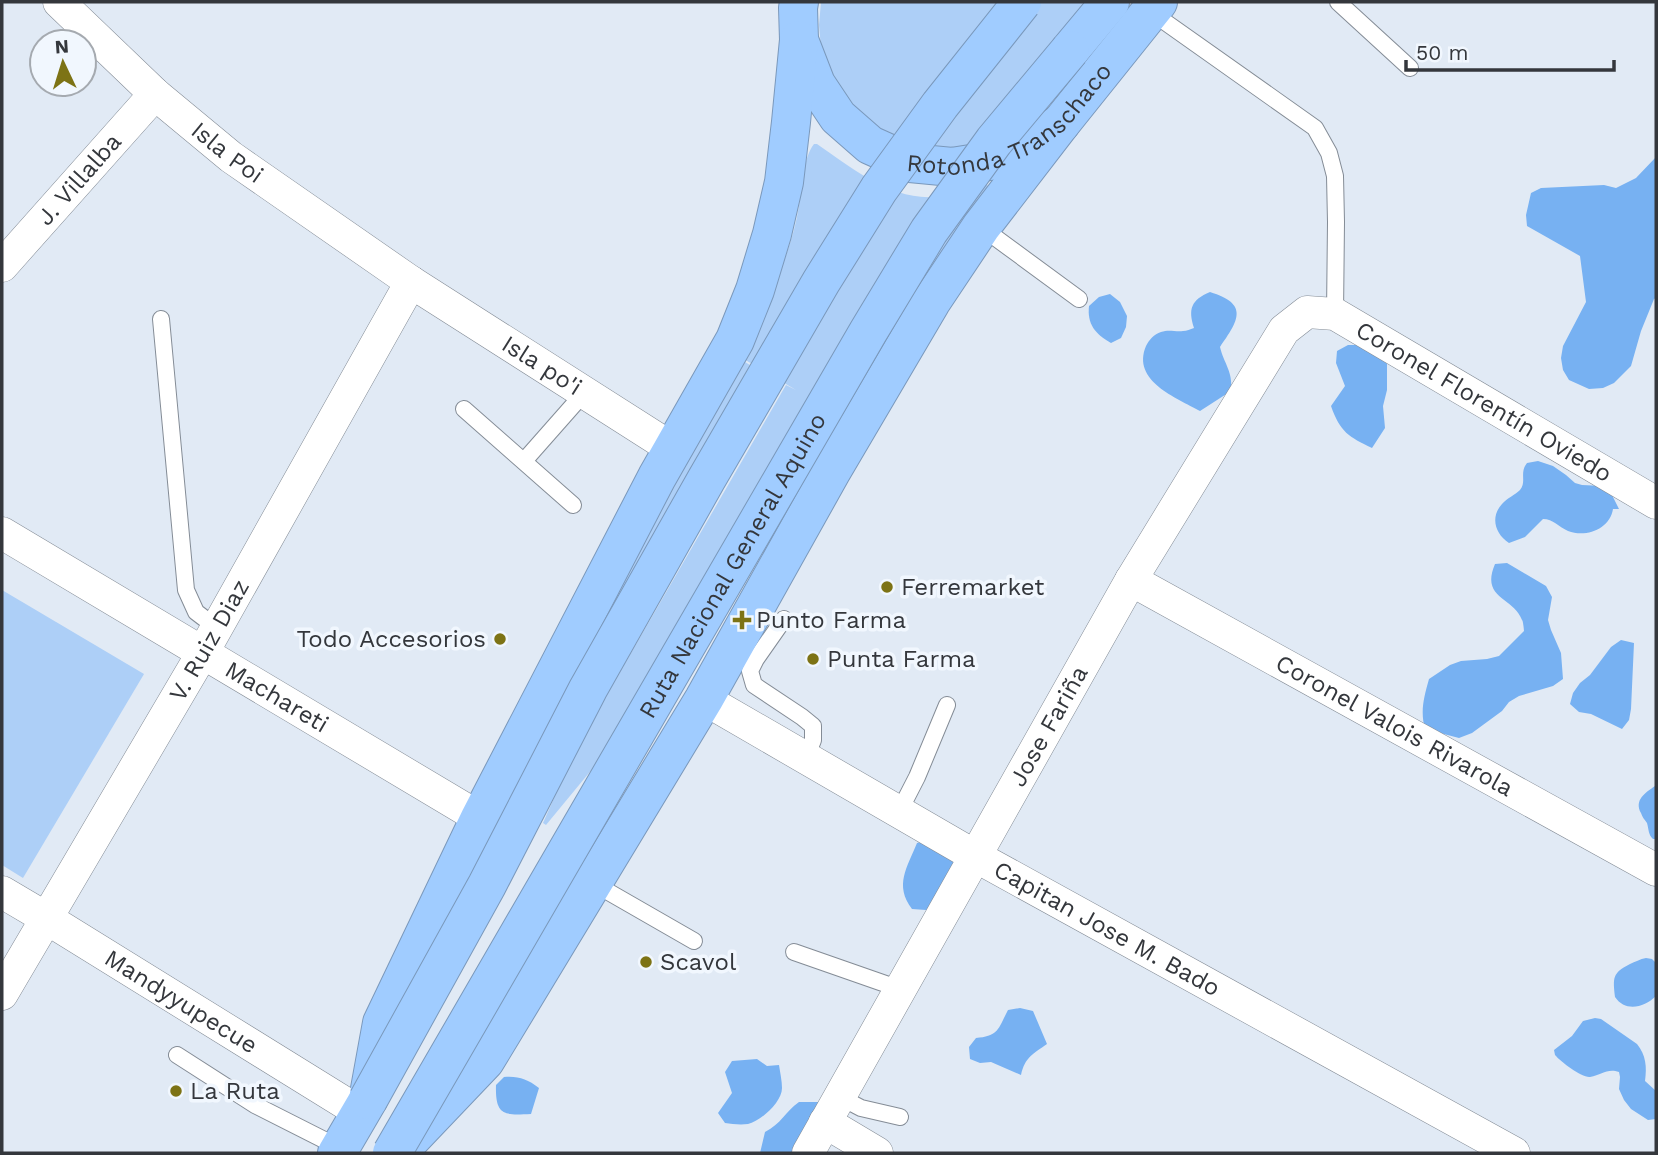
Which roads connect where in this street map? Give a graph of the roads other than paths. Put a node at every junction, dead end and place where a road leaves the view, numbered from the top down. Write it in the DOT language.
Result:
graph roads {
  1 [pos="59,2"];
  2 [pos="1022,2"];
  3 [pos="1110,2"];
  4 [pos="1338,2"];
  5 [pos="1155,7"];
  6 [pos="798,13"];
  7 [pos="1409,68"];
  8 [pos="155,94"];
  9 [pos="1061,123"];
  10 [pos="981,227"];
  11 [pos="2,266"];
  12 [pos="411,282"];
  13 [pos="1079,299"];
  14 [pos="1321,313"];
  15 [pos="161,319"];
  16 [pos="584,393"];
  17 [pos="464,409"];
  18 [pos="673,449"];
  19 [pos="524,461"];
  20 [pos="1656,503"];
  21 [pos="573,505"];
  22 [pos="2,533"];
  23 [pos="1131,580"];
  24 [pos="784,619"];
  25 [pos="210,641"];
  26 [pos="745,653"];
  27 [pos="704,699"];
  28 [pos="947,705"];
  29 [pos="806,758"];
  30 [pos="899,812"];
  31 [pos="480,818"];
  32 [pos="975,856"];
  33 [pos="1656,870"];
  34 [pos="593,883"];
  35 [pos="2,892"];
  36 [pos="46,918"];
  37 [pos="694,941"];
  38 [pos="794,952"];
  39 [pos="900,989"];
  40 [pos="2,995"];
  41 [pos="177,1055"];
  42 [pos="364,1106"];
  43 [pos="832,1110"];
  44 [pos="900,1117"];
  45 [pos="338,1151"];
  46 [pos="391,1153"];
  47 [pos="397,1153"];
  48 [pos="807,1153"];
  49 [pos="877,1153"];
  50 [pos="1514,1153"];
  1 -- 8 [label="street, Isla Poi"];
  2 -- 42 [label="highway, bridge"];
  3 -- 46 [label="highway, Ruta Nacional General Aquino, bridge"];
  4 -- 7 [label="lane"];
  5 -- 9 [label="highway, Rotonda Transchaco"];
  5 -- 14 [label="lane"];
  6 -- 9 [label="highway, Rotonda Transchaco"];
  6 -- 18 [label="highway"];
  8 -- 11 [label="street, J. Villalba"];
  8 -- 12 [label="street, Isla Poi"];
  9 -- 10 [label="highway, Ruta Nacional General Aquino"];
  10 -- 13 [label="lane"];
  10 -- 26 [label="highway, Ruta Nacional General Aquino"];
  12 -- 16 [label="street, Isla po'i"];
  12 -- 25 [label="street, V. Ruiz Diaz"];
  14 -- 20 [label="street, Coronel Florentín Oviedo"];
  14 -- 23 [label="street, Jose Fariña"];
  15 -- 25 [label="lane"];
  16 -- 18 [label="street, Isla po'i"];
  16 -- 19 [label="lane"];
  17 -- 19 [label="lane"];
  18 -- 31 [label="highway"];
  19 -- 21 [label="lane"];
  22 -- 25 [label="street, Machareti"];
  23 -- 32 [label="street, Jose Fariña"];
  23 -- 33 [label="street, Coronel Valois Rivarola"];
  24 -- 26 [label="lane"];
  25 -- 31 [label="street, Machareti"];
  25 -- 36 [label="street, V. Ruiz Diaz"];
  26 -- 27 [label="highway, Ruta Nacional General Aquino"];
  26 -- 29 [label="lane"];
  27 -- 29 [label="street, Capitan Jose M. Bado"];
  27 -- 34 [label="highway, Ruta Nacional General Aquino"];
  28 -- 30 [label="lane"];
  29 -- 30 [label="street, Capitan Jose M. Bado"];
  30 -- 32 [label="street, Capitan Jose M. Bado"];
  31 -- 42 [label="highway"];
  32 -- 39 [label="street, Jose Fariña"];
  32 -- 50 [label="street, Capitan Jose M. Bado"];
  34 -- 37 [label="lane"];
  34 -- 47 [label="highway, Ruta Nacional General Aquino"];
  35 -- 36 [label="street, Mandyyupecue"];
  36 -- 40 [label="street, V. Ruiz Diaz"];
  36 -- 42 [label="street, Mandyyupecue"];
  38 -- 39 [label="lane"];
  39 -- 43 [label="street, Jose Fariña"];
  41 -- 45 [label="lane"];
  42 -- 45 [label="highway"];
  43 -- 44 [label="lane"];
  43 -- 48 [label="street, Jose Fariña"];
  43 -- 49 [label="street"];
}
